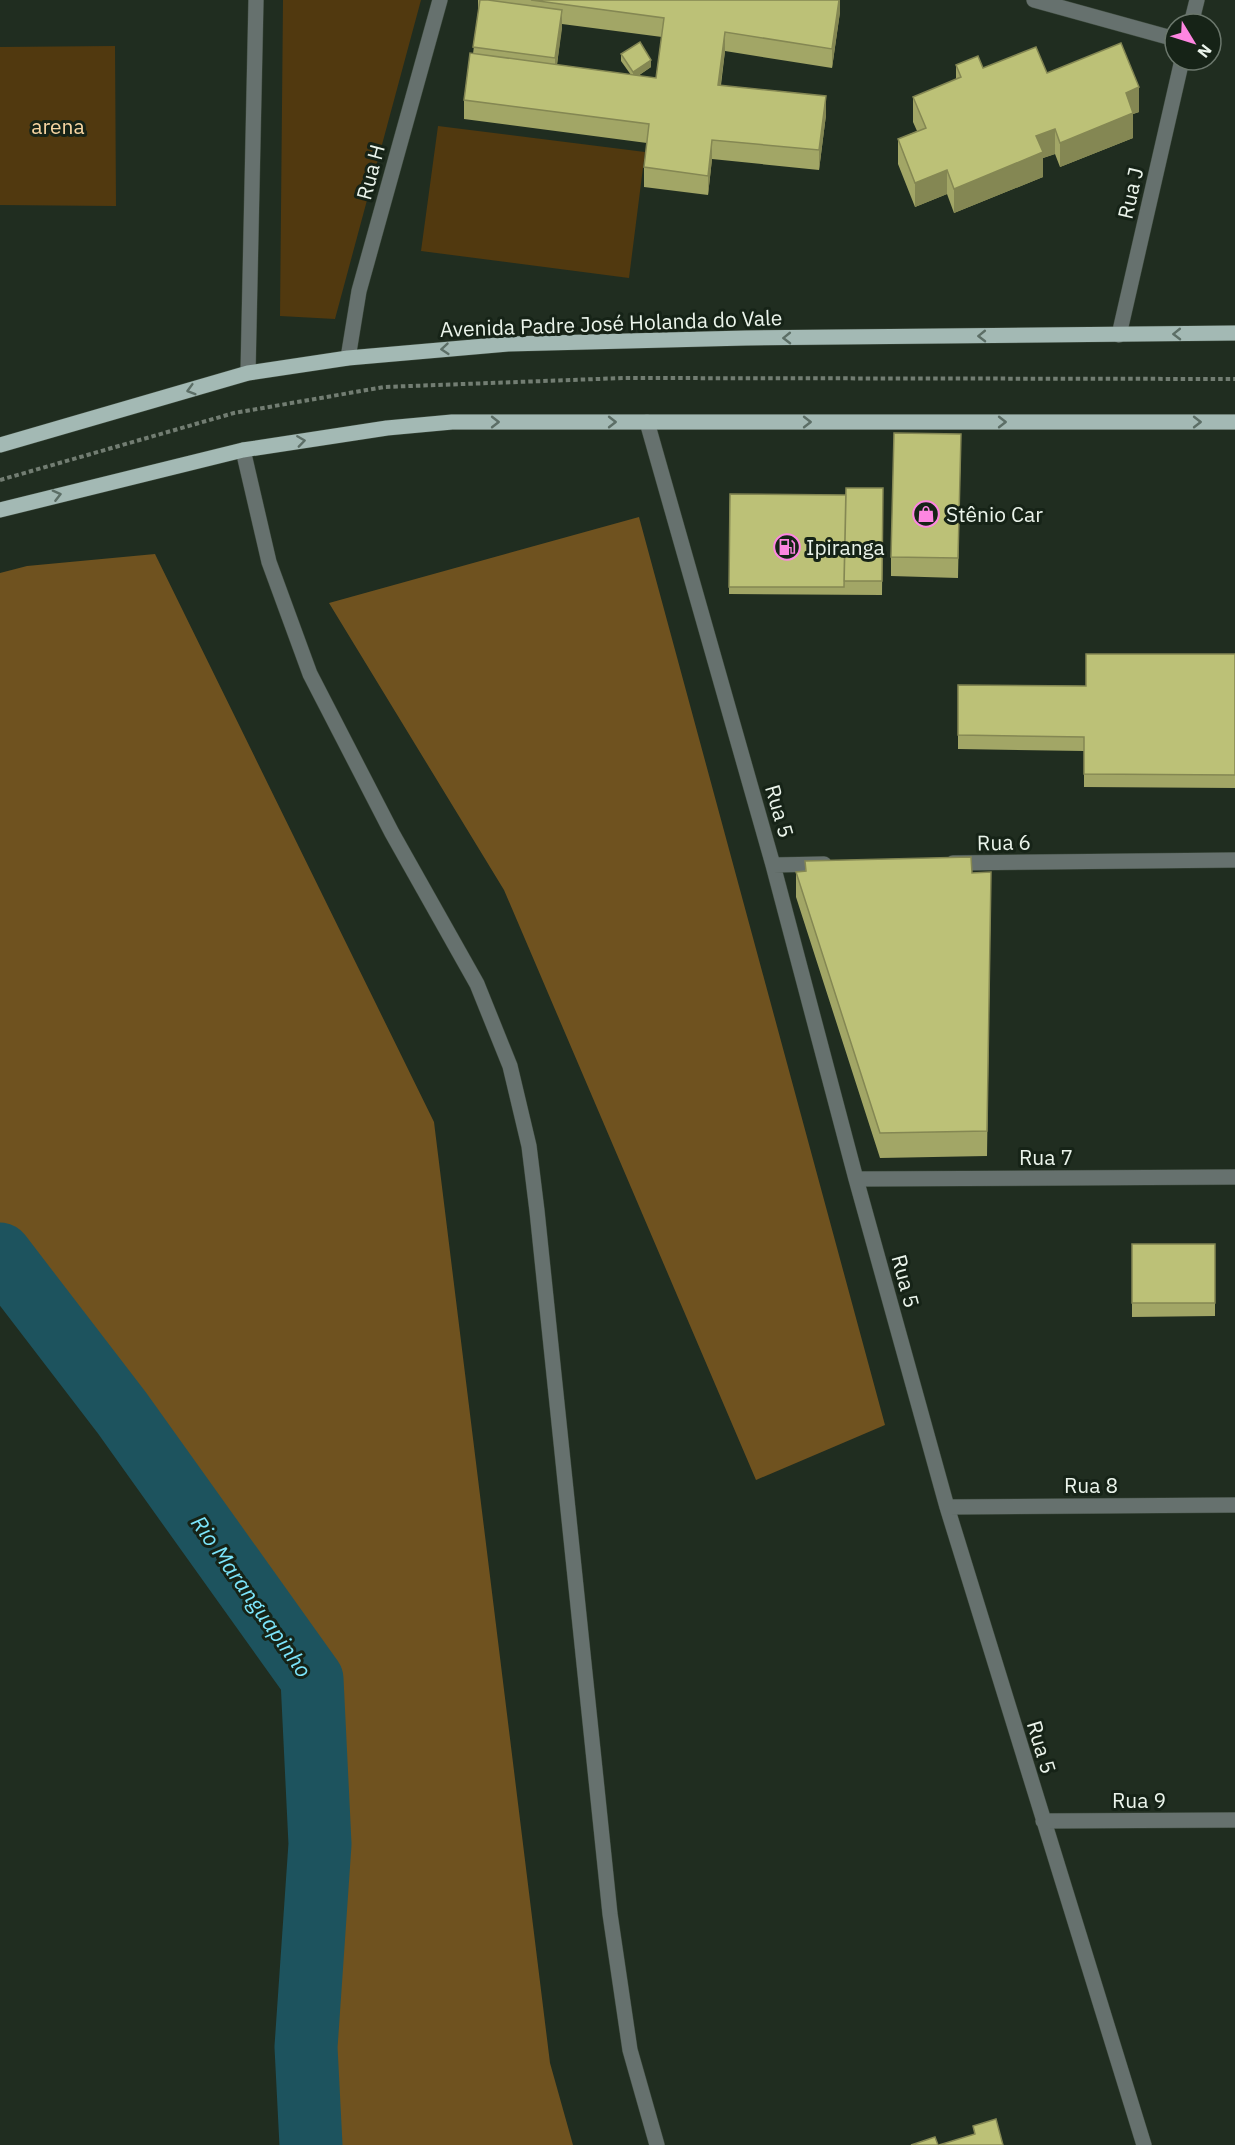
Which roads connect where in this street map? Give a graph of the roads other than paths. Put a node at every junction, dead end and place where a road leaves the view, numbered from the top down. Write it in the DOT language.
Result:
graph roads {
  1 [pos="256,0"];
  2 [pos="440,0"];
  3 [pos="1034,0"];
  4 [pos="1163,36"];
  5 [pos="1179,72"];
  6 [pos="1235,333"];
  7 [pos="1119,335"];
  8 [pos="348,358"];
  9 [pos="248,374"];
  10 [pos="647,422"];
  11 [pos="1235,422"];
  12 [pos="0,445"];
  13 [pos="243,450"];
  14 [pos="0,510"];
  15 [pos="1235,860"];
  16 [pos="939,863"];
  17 [pos="844,864"];
  18 [pos="774,865"];
  19 [pos="1235,1178"];
  20 [pos="856,1179"];
  21 [pos="1235,1505"];
  22 [pos="947,1507"];
  23 [pos="1235,1820"];
  24 [pos="1043,1821"];
  25 [pos="657,2145"];
  26 [pos="1144,2145"];
  1 -- 9 [label="street"];
  2 -- 8 [label="street, Rua H"];
  3 -- 4 [label="street"];
  5 -- 7 [label="street, Rua J"];
  6 -- 7 [label="main road, Avenida Padre José Holanda do Vale, one-way"];
  7 -- 8 [label="main road, Avenida Padre José Holanda do Vale, one-way"];
  8 -- 9 [label="main road, Avenida Padre José Holanda do Vale"];
  9 -- 12 [label="main road, Avenida Padre José Holanda do Vale, one-way"];
  10 -- 11 [label="main road, one-way"];
  13 -- 10 [label="main road, one-way"];
  10 -- 18 [label="street, Rua 5"];
  14 -- 13 [label="main road, one-way"];
  13 -- 25 [label="street"];
  15 -- 16 [label="street, Rua 6"];
  17 -- 18 [label="street"];
  18 -- 20 [label="street, Rua 5"];
  19 -- 20 [label="street, Rua 7"];
  20 -- 22 [label="street, Rua 5"];
  21 -- 22 [label="street, Rua 8"];
  22 -- 24 [label="street, Rua 5"];
  23 -- 24 [label="street, Rua 9"];
  24 -- 26 [label="street, Rua 5"];
}
